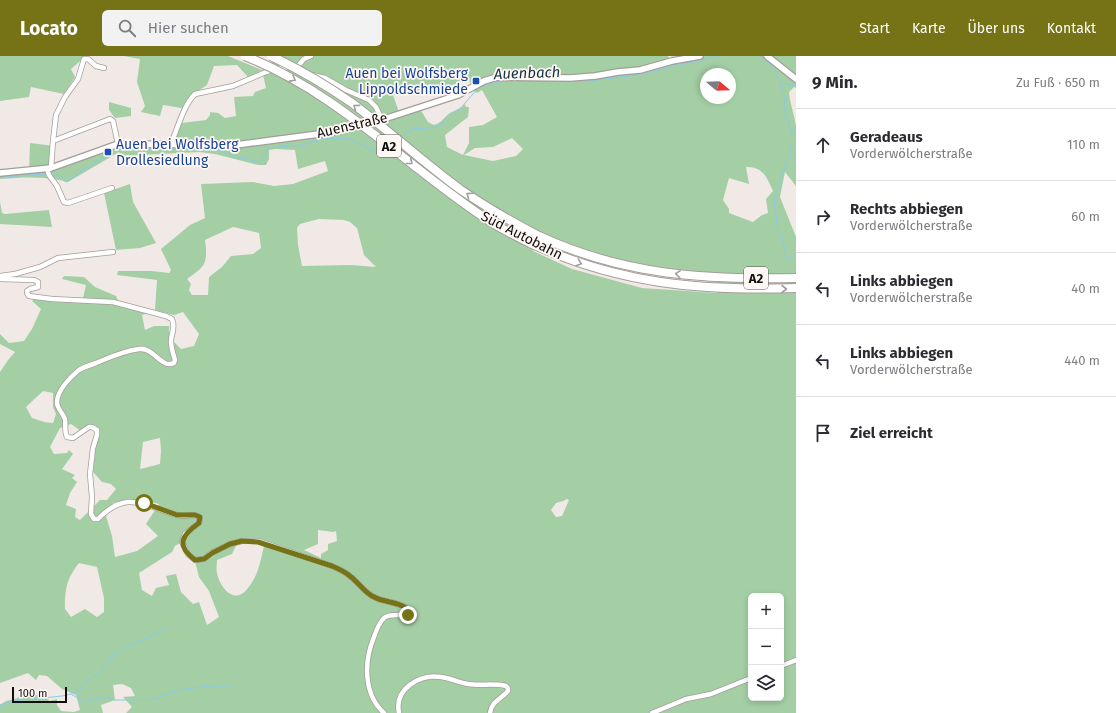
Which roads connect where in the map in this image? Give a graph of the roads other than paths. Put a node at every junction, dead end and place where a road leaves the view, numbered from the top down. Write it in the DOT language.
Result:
graph roads {
  1 [pos="245,56"];
  2 [pos="271,56"];
  3 [pos="311,56"];
  4 [pos="700,56"];
  5 [pos="766,56"];
  6 [pos="298,66"];
  7 [pos="104,68"];
  8 [pos="796,79"];
  9 [pos="382,120"];
  10 [pos="53,141"];
  11 [pos="118,144"];
  12 [pos="171,144"];
  13 [pos="49,171"];
  14 [pos="0,173"];
  15 [pos="112,188"];
  16 [pos="113,252"];
  17 [pos="0,277"];
  18 [pos="796,278"];
  19 [pos="796,288"];
  20 [pos="796,660"];
  21 [pos="784,665"];
  22 [pos="748,679"];
  23 [pos="384,713"];
  24 [pos="399,713"];
  25 [pos="490,713"];
  26 [pos="652,713"];
  1 -- 19 [label="highway, Süd Autobahn / A2, one-way, bridge"];
  18 -- 2 [label="highway, Süd Autobahn / A2, one-way, bridge"];
  3 -- 6 [label="street"];
  4 -- 9 [label="street, Auenstraße"];
  5 -- 8 [label="street"];
  6 -- 9 [label="street"];
  6 -- 12 [label="street"];
  7 -- 10 [label="street"];
  9 -- 12 [label="street, Auenstraße"];
  10 -- 11 [label="street"];
  10 -- 13 [label="street"];
  11 -- 12 [label="street, Auenstraße"];
  11 -- 13 [label="street, Auenstraße"];
  13 -- 14 [label="street, Auenstraße"];
  13 -- 15 [label="street"];
  16 -- 17 [label="street"];
  17 -- 23 [label="street"];
  20 -- 21 [label="street"];
  22 -- 26 [label="street"];
  24 -- 25 [label="street"];
}
